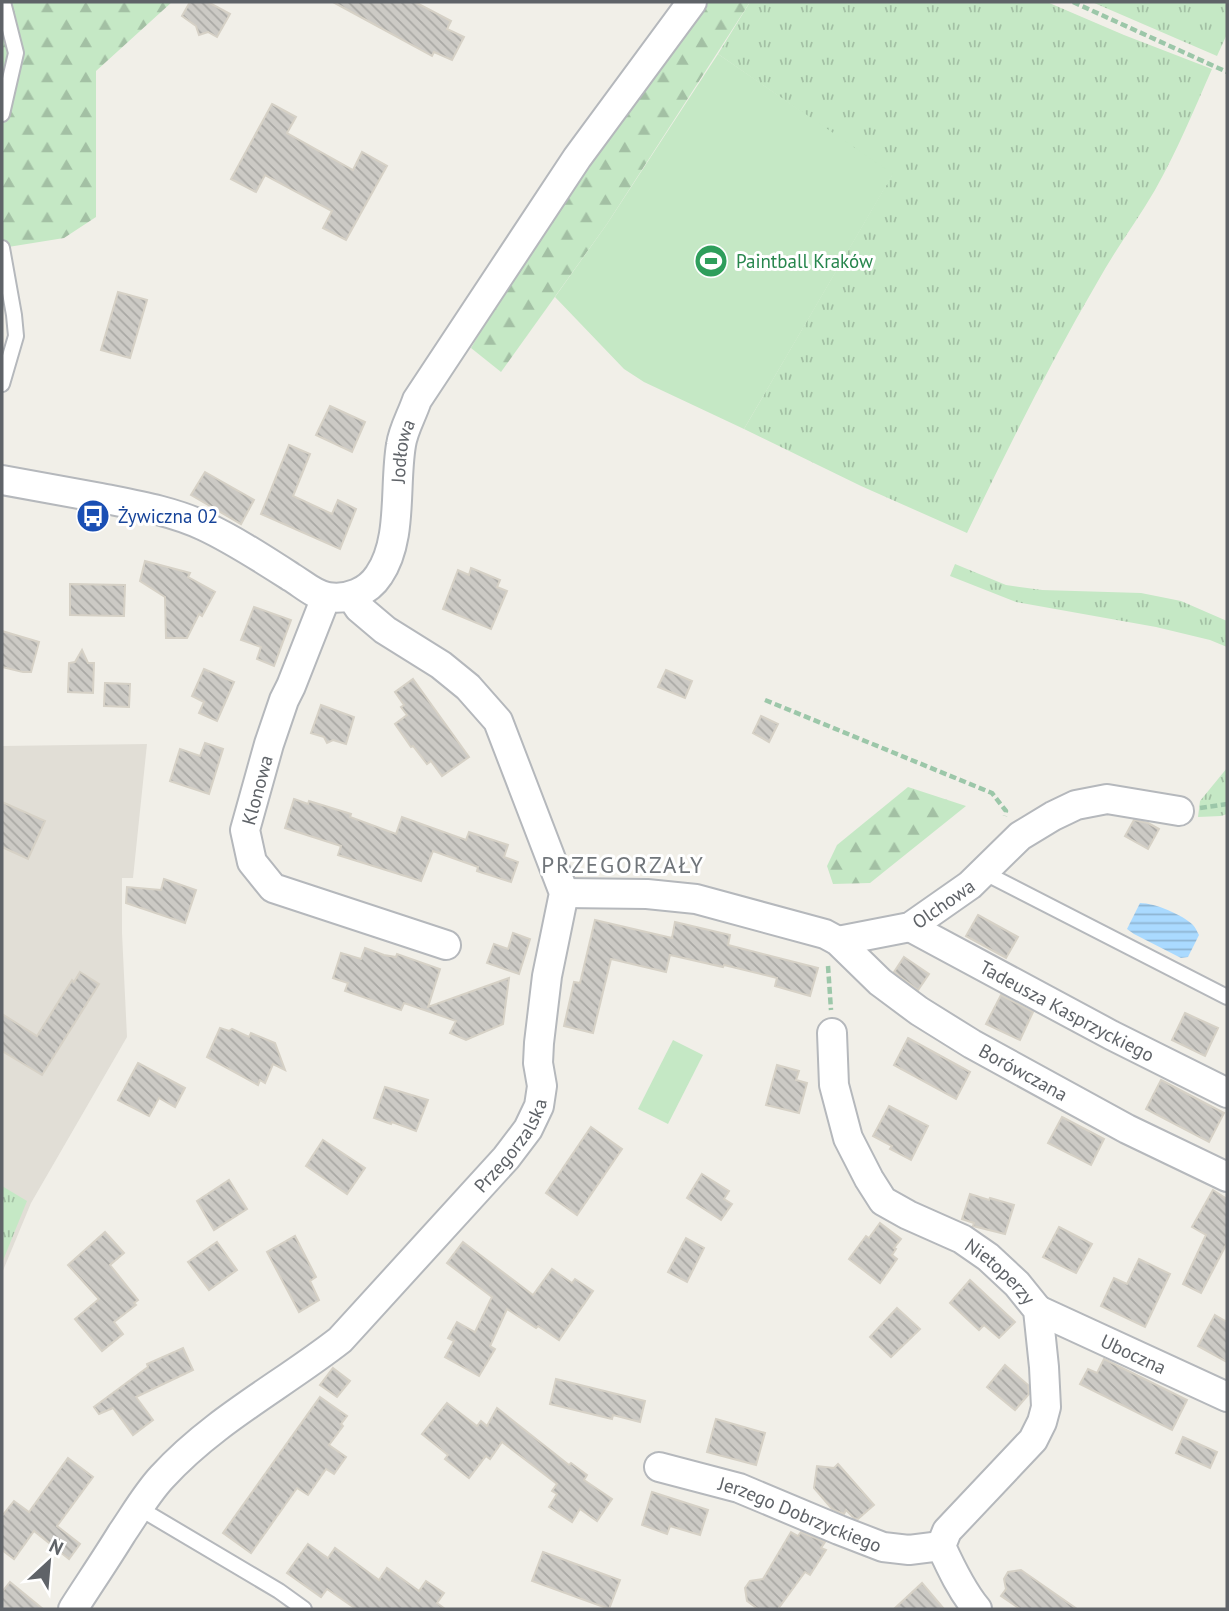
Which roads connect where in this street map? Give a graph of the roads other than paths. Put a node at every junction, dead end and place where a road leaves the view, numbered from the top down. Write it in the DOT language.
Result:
graph roads {
  1 [pos="3,2"];
  2 [pos="692,2"];
  3 [pos="2,114"];
  4 [pos="2,248"];
  5 [pos="2,384"];
  6 [pos="2,480"];
  7 [pos="339,596"];
  8 [pos="1179,811"];
  9 [pos="983,872"];
  10 [pos="564,893"];
  11 [pos="910,927"];
  12 [pos="838,942"];
  13 [pos="446,945"];
  14 [pos="1227,997"];
  15 [pos="832,1033"];
  16 [pos="1227,1093"];
  17 [pos="1227,1177"];
  18 [pos="1038,1310"];
  19 [pos="1227,1397"];
  20 [pos="659,1467"];
  21 [pos="139,1508"];
  22 [pos="941,1546"];
  23 [pos="73,1609"];
  24 [pos="304,1609"];
  25 [pos="977,1609"];
  1 -- 3 [label="lane"];
  2 -- 7 [label="street, Jodłowa"];
  4 -- 5 [label="lane"];
  6 -- 7 [label="street"];
  7 -- 10 [label="street"];
  7 -- 13 [label="street, Klonowa"];
  8 -- 9 [label="street, Olchowa"];
  9 -- 11 [label="street, Olchowa"];
  9 -- 14 [label="lane"];
  10 -- 12 [label="street"];
  10 -- 21 [label="street, Przegorzalska"];
  11 -- 12 [label="street, Olchowa"];
  11 -- 16 [label="street, Tadeusza Kasprzyckiego"];
  12 -- 17 [label="street, Borówczana"];
  15 -- 18 [label="street, Nietoperzy"];
  18 -- 19 [label="street, Uboczna"];
  18 -- 22 [label="street, Nietoperzy"];
  20 -- 22 [label="street, Jerzego Dobrzyckiego"];
  21 -- 23 [label="street, Przegorzalska"];
  21 -- 24 [label="lane"];
  22 -- 25 [label="street"];
}
